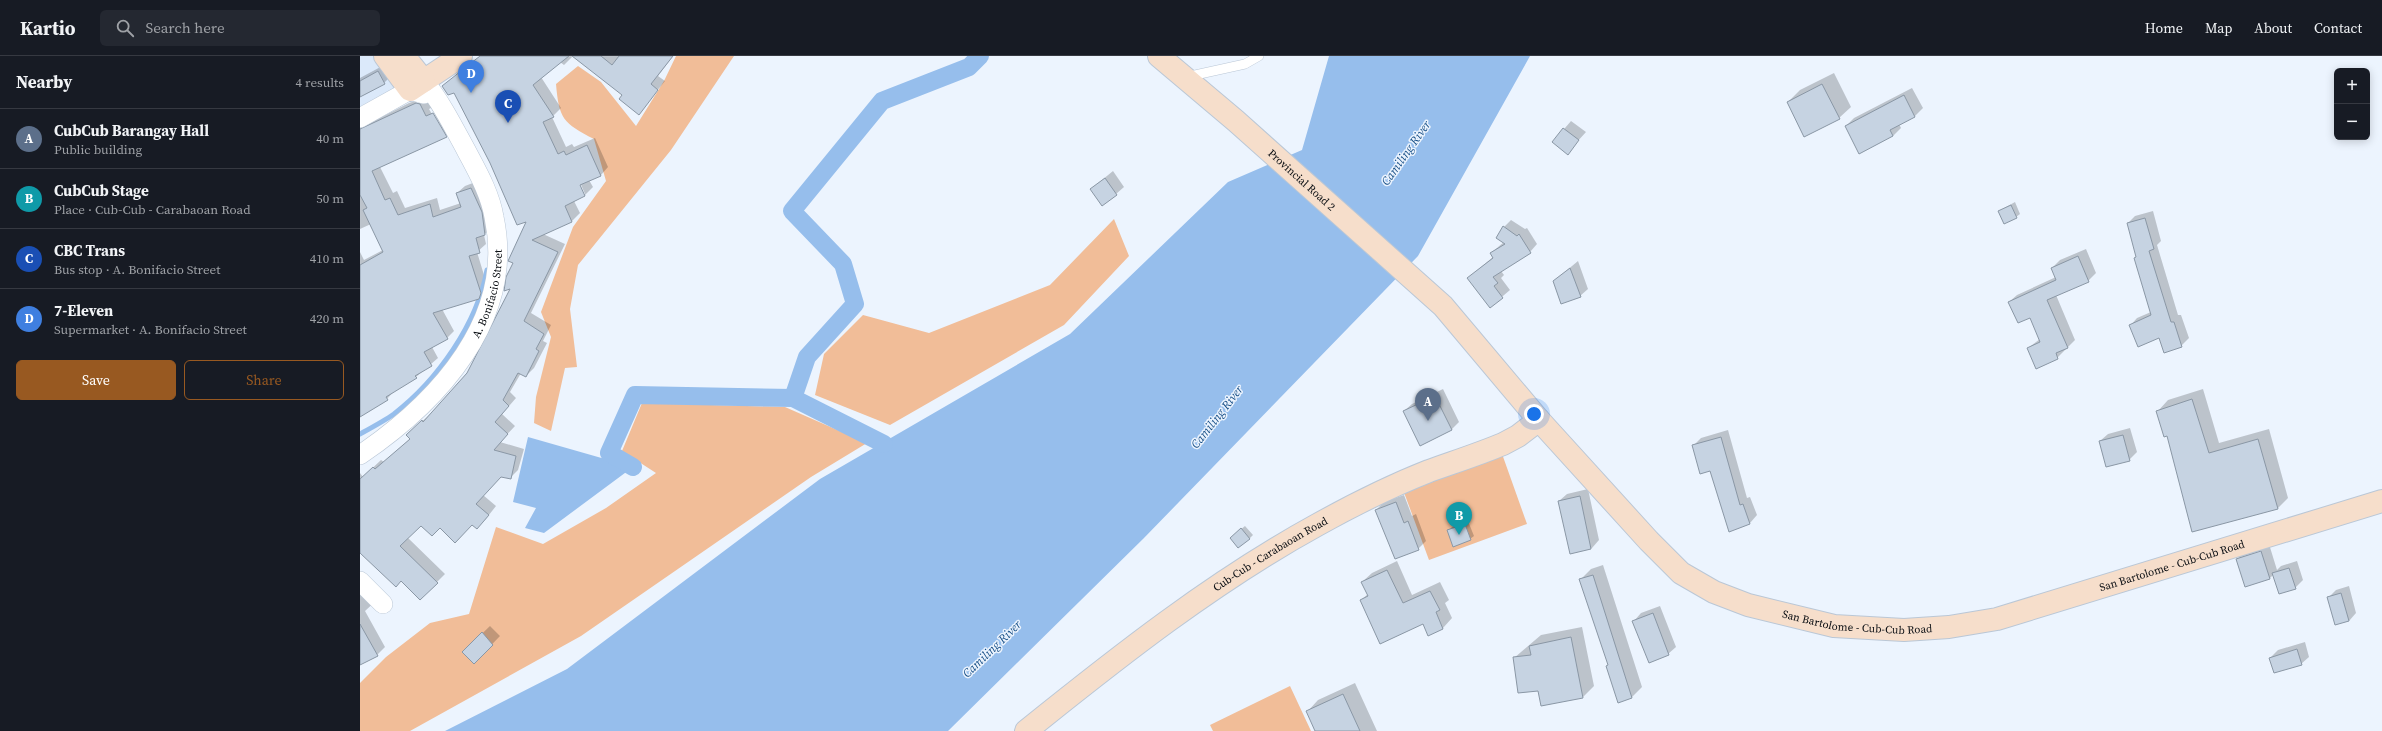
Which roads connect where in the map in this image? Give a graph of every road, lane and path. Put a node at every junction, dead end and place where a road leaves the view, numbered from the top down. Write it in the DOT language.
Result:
graph roads {
  1 [pos="385,56"];
  2 [pos="404,56"];
  3 [pos="461,56"];
  4 [pos="1159,56"];
  5 [pos="1259,56"];
  6 [pos="1183,78"];
  7 [pos="423,89"];
  8 [pos="360,118"];
  9 [pos="1443,306"];
  10 [pos="1539,420"];
  11 [pos="360,455"];
  12 [pos="2382,501"];
  13 [pos="360,581"];
  14 [pos="383,604"];
  15 [pos="1026,731"];
  1 -- 7 [label="street"];
  2 -- 7 [label="street"];
  3 -- 7 [label="street"];
  4 -- 6 [label="street, Provincial Road 2"];
  5 -- 6 [label="lane"];
  6 -- 9 [label="street, Provincial Road 2"];
  7 -- 8 [label="street"];
  7 -- 11 [label="street, A. Bonifacio Street"];
  9 -- 10 [label="street, San Bartolome - Cub-Cub Road"];
  10 -- 12 [label="street, San Bartolome - Cub-Cub Road"];
  10 -- 15 [label="street, Cub-Cub - Carabaoan Road"];
  13 -- 14 [label="street"];
}
